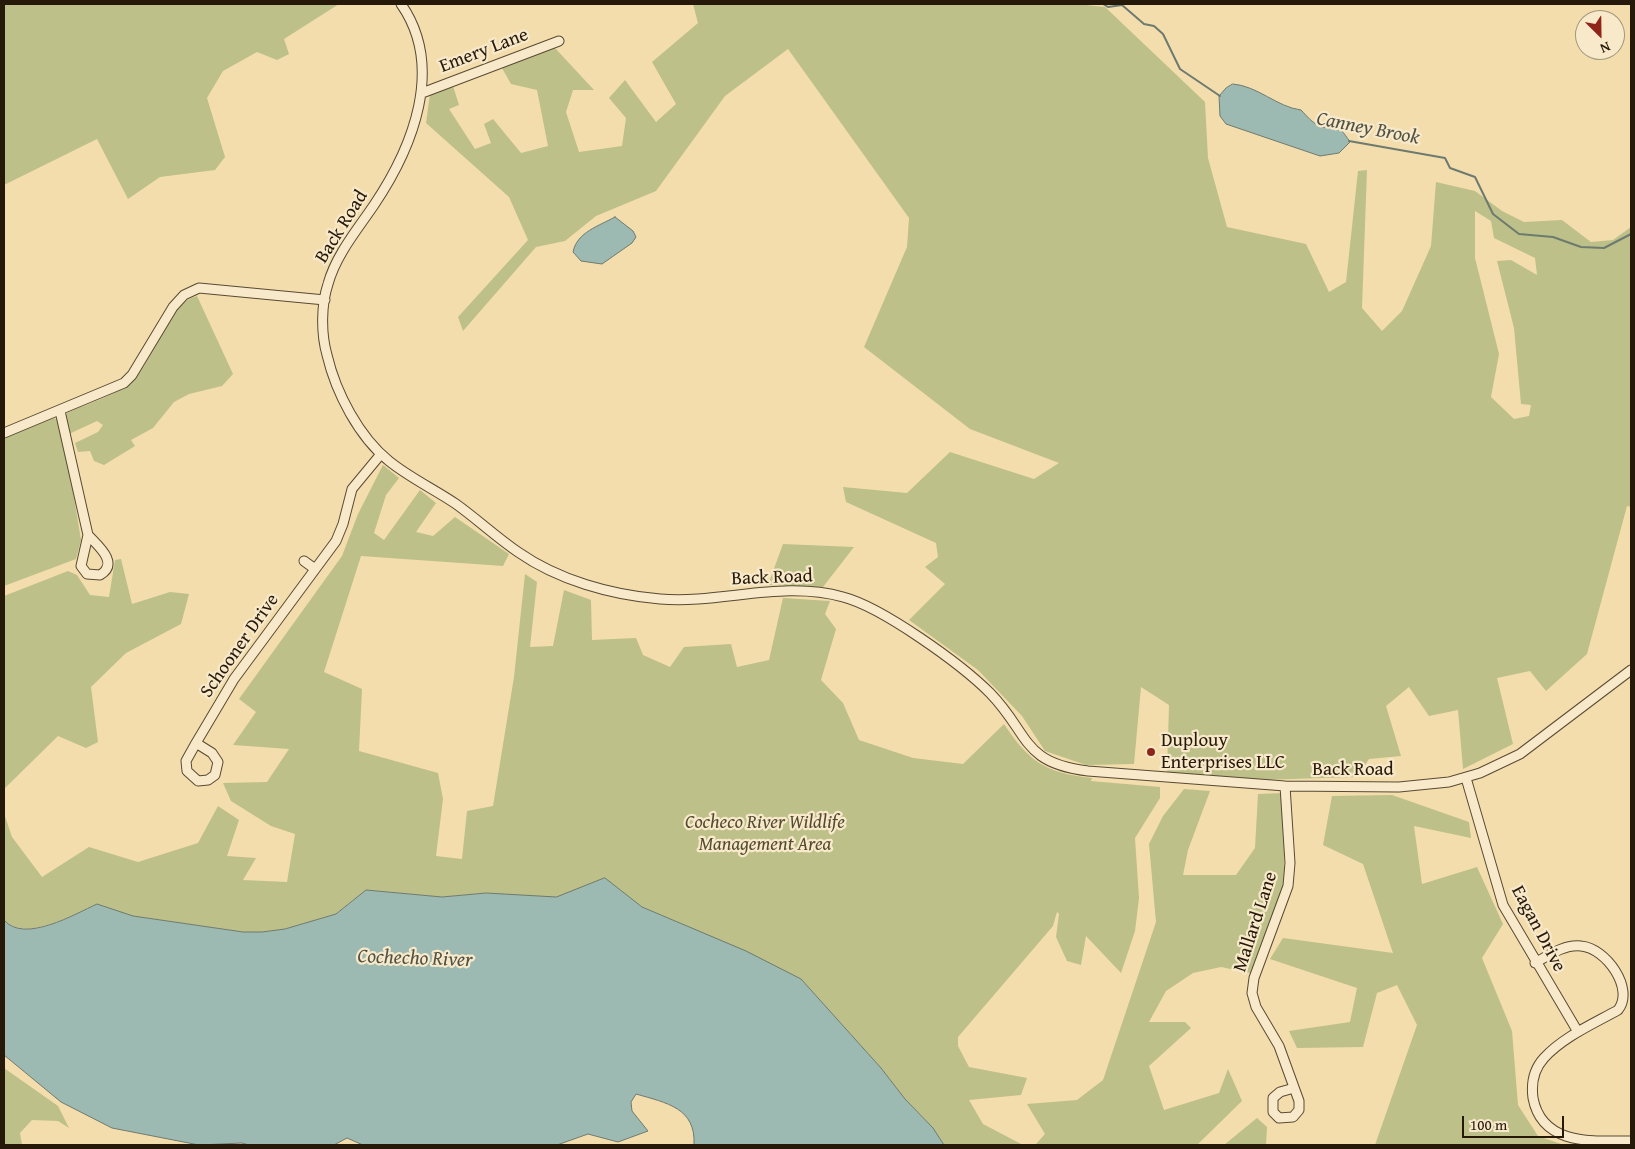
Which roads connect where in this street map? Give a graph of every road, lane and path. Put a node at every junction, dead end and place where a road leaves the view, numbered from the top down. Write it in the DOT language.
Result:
graph roads {
  1 [pos="401,4"];
  2 [pos="559,41"];
  3 [pos="422,93"];
  4 [pos="325,300"];
  5 [pos="60,411"];
  6 [pos="4,433"];
  7 [pos="381,454"];
  8 [pos="88,535"];
  9 [pos="304,561"];
  10 [pos="314,569"];
  11 [pos="1631,670"];
  12 [pos="196,743"];
  13 [pos="1466,778"];
  14 [pos="1285,786"];
  15 [pos="1535,963"];
  16 [pos="1578,1032"];
  17 [pos="1294,1088"];
  18 [pos="1631,1141"];
  1 -- 3 [label="street, Back Road"];
  2 -- 3 [label="street, Emery Lane"];
  3 -- 4 [label="street, Back Road"];
  4 -- 5 [label="street"];
  4 -- 7 [label="street, Back Road"];
  5 -- 6 [label="street"];
  5 -- 8 [label="street"];
  7 -- 10 [label="street, Schooner Drive"];
  7 -- 14 [label="street, Back Road"];
  9 -- 10 [label="street"];
  10 -- 12 [label="street, Schooner Drive"];
  11 -- 13 [label="street, Back Road"];
  13 -- 14 [label="street, Back Road"];
  13 -- 15 [label="street, Eagan Drive"];
  14 -- 17 [label="street, Mallard Lane"];
  15 -- 16 [label="street, Eagan Drive"];
  15 -- 16 [label="street"];
  16 -- 18 [label="street"];
}
